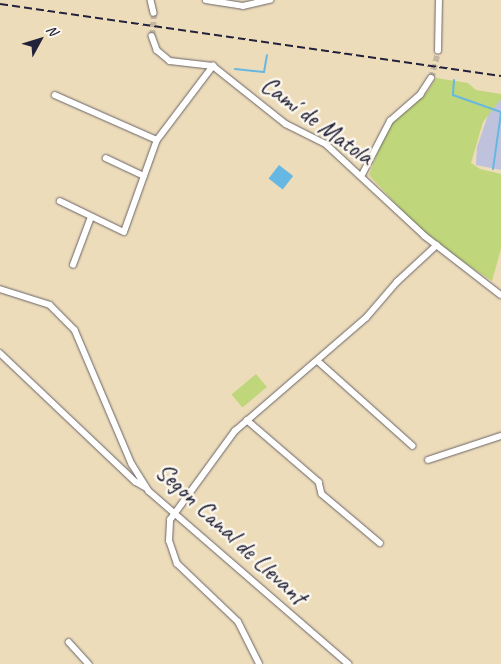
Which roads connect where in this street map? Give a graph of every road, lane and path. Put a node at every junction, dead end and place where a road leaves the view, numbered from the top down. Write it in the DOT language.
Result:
graph roads {
  1 [pos="151,0"];
  2 [pos="206,0"];
  3 [pos="270,0"];
  4 [pos="440,0"];
  5 [pos="154,13"];
  6 [pos="152,36"];
  7 [pos="438,51"];
  8 [pos="213,66"];
  9 [pos="431,78"];
  10 [pos="55,95"];
  11 [pos="157,140"];
  12 [pos="106,158"];
  13 [pos="362,175"];
  14 [pos="144,176"];
  15 [pos="60,202"];
  16 [pos="91,217"];
  17 [pos="437,245"];
  18 [pos="73,265"];
  19 [pos="0,288"];
  20 [pos="501,295"];
  21 [pos="0,353"];
  22 [pos="318,361"];
  23 [pos="247,420"];
  24 [pos="501,436"];
  25 [pos="413,446"];
  26 [pos="428,460"];
  27 [pos="147,488"];
  28 [pos="174,513"];
  29 [pos="380,543"];
  30 [pos="69,642"];
  31 [pos="89,664"];
  32 [pos="259,664"];
  33 [pos="349,664"];
  1 -- 5 [label="street"];
  2 -- 3 [label="street"];
  4 -- 7 [label="street"];
  6 -- 8 [label="street"];
  8 -- 11 [label="street"];
  8 -- 13 [label="street, Camí de Matola"];
  9 -- 13 [label="street"];
  10 -- 11 [label="street"];
  11 -- 14 [label="street"];
  12 -- 14 [label="street"];
  13 -- 17 [label="street, Camí de Matola"];
  14 -- 16 [label="street"];
  15 -- 16 [label="street"];
  16 -- 18 [label="street"];
  17 -- 20 [label="street, Camí de Matola"];
  17 -- 22 [label="street"];
  19 -- 27 [label="street, Segon Canal de Llevant"];
  21 -- 27 [label="street"];
  22 -- 23 [label="street"];
  22 -- 25 [label="street"];
  23 -- 28 [label="street"];
  23 -- 29 [label="street"];
  24 -- 26 [label="street"];
  27 -- 28 [label="street, Segon Canal de Llevant"];
  28 -- 32 [label="street"];
  28 -- 33 [label="street, Segon Canal de Llevant"];
  30 -- 31 [label="street"];
}
